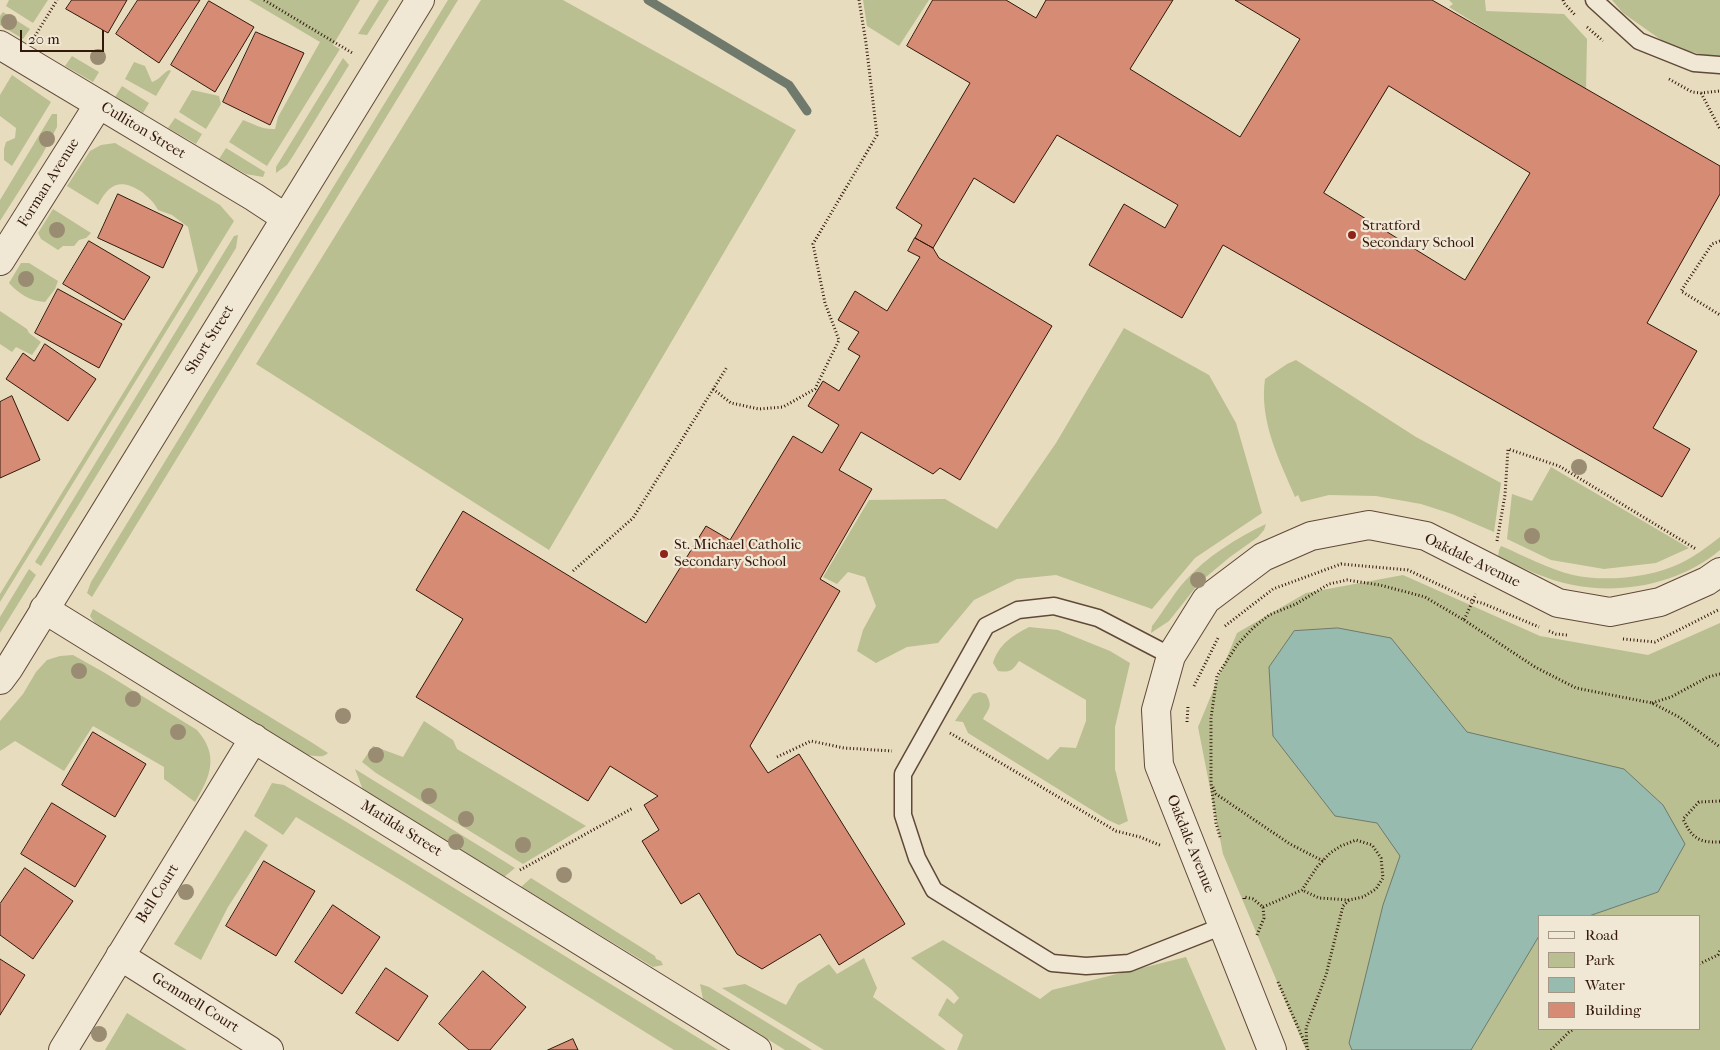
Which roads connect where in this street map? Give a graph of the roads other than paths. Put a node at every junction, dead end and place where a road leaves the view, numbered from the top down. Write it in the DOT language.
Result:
graph roads {
  1 [pos="420,0"];
  2 [pos="1594,0"];
  3 [pos="10,51"];
  4 [pos="1720,65"];
  5 [pos="99,104"];
  6 [pos="286,218"];
  7 [pos="0,261"];
  8 [pos="1720,572"];
  9 [pos="44,609"];
  10 [pos="1171,656"];
  11 [pos="0,680"];
  12 [pos="254,738"];
  13 [pos="1223,926"];
  14 [pos="120,956"];
  15 [pos="64,1050"];
  16 [pos="269,1050"];
  17 [pos="757,1050"];
  18 [pos="1272,1050"];
  1 -- 6 [label="street, Short Street"];
  2 -- 4 [label="lane"];
  3 -- 5 [label="street, Culliton Street"];
  5 -- 6 [label="street, Culliton Street"];
  5 -- 7 [label="street, Forman Avenue"];
  6 -- 9 [label="street, Short Street"];
  8 -- 10 [label="street, Oakdale Avenue"];
  9 -- 11 [label="street, Short Street"];
  9 -- 12 [label="street, Matilda Street"];
  10 -- 13 [label="street, Oakdale Avenue"];
  10 -- 13 [label="lane"];
  12 -- 14 [label="street, Bell Court"];
  12 -- 17 [label="street, Matilda Street"];
  13 -- 18 [label="street, Oakdale Avenue"];
  14 -- 15 [label="street, Bell Court"];
  14 -- 16 [label="street, Gemmell Court"];
}
